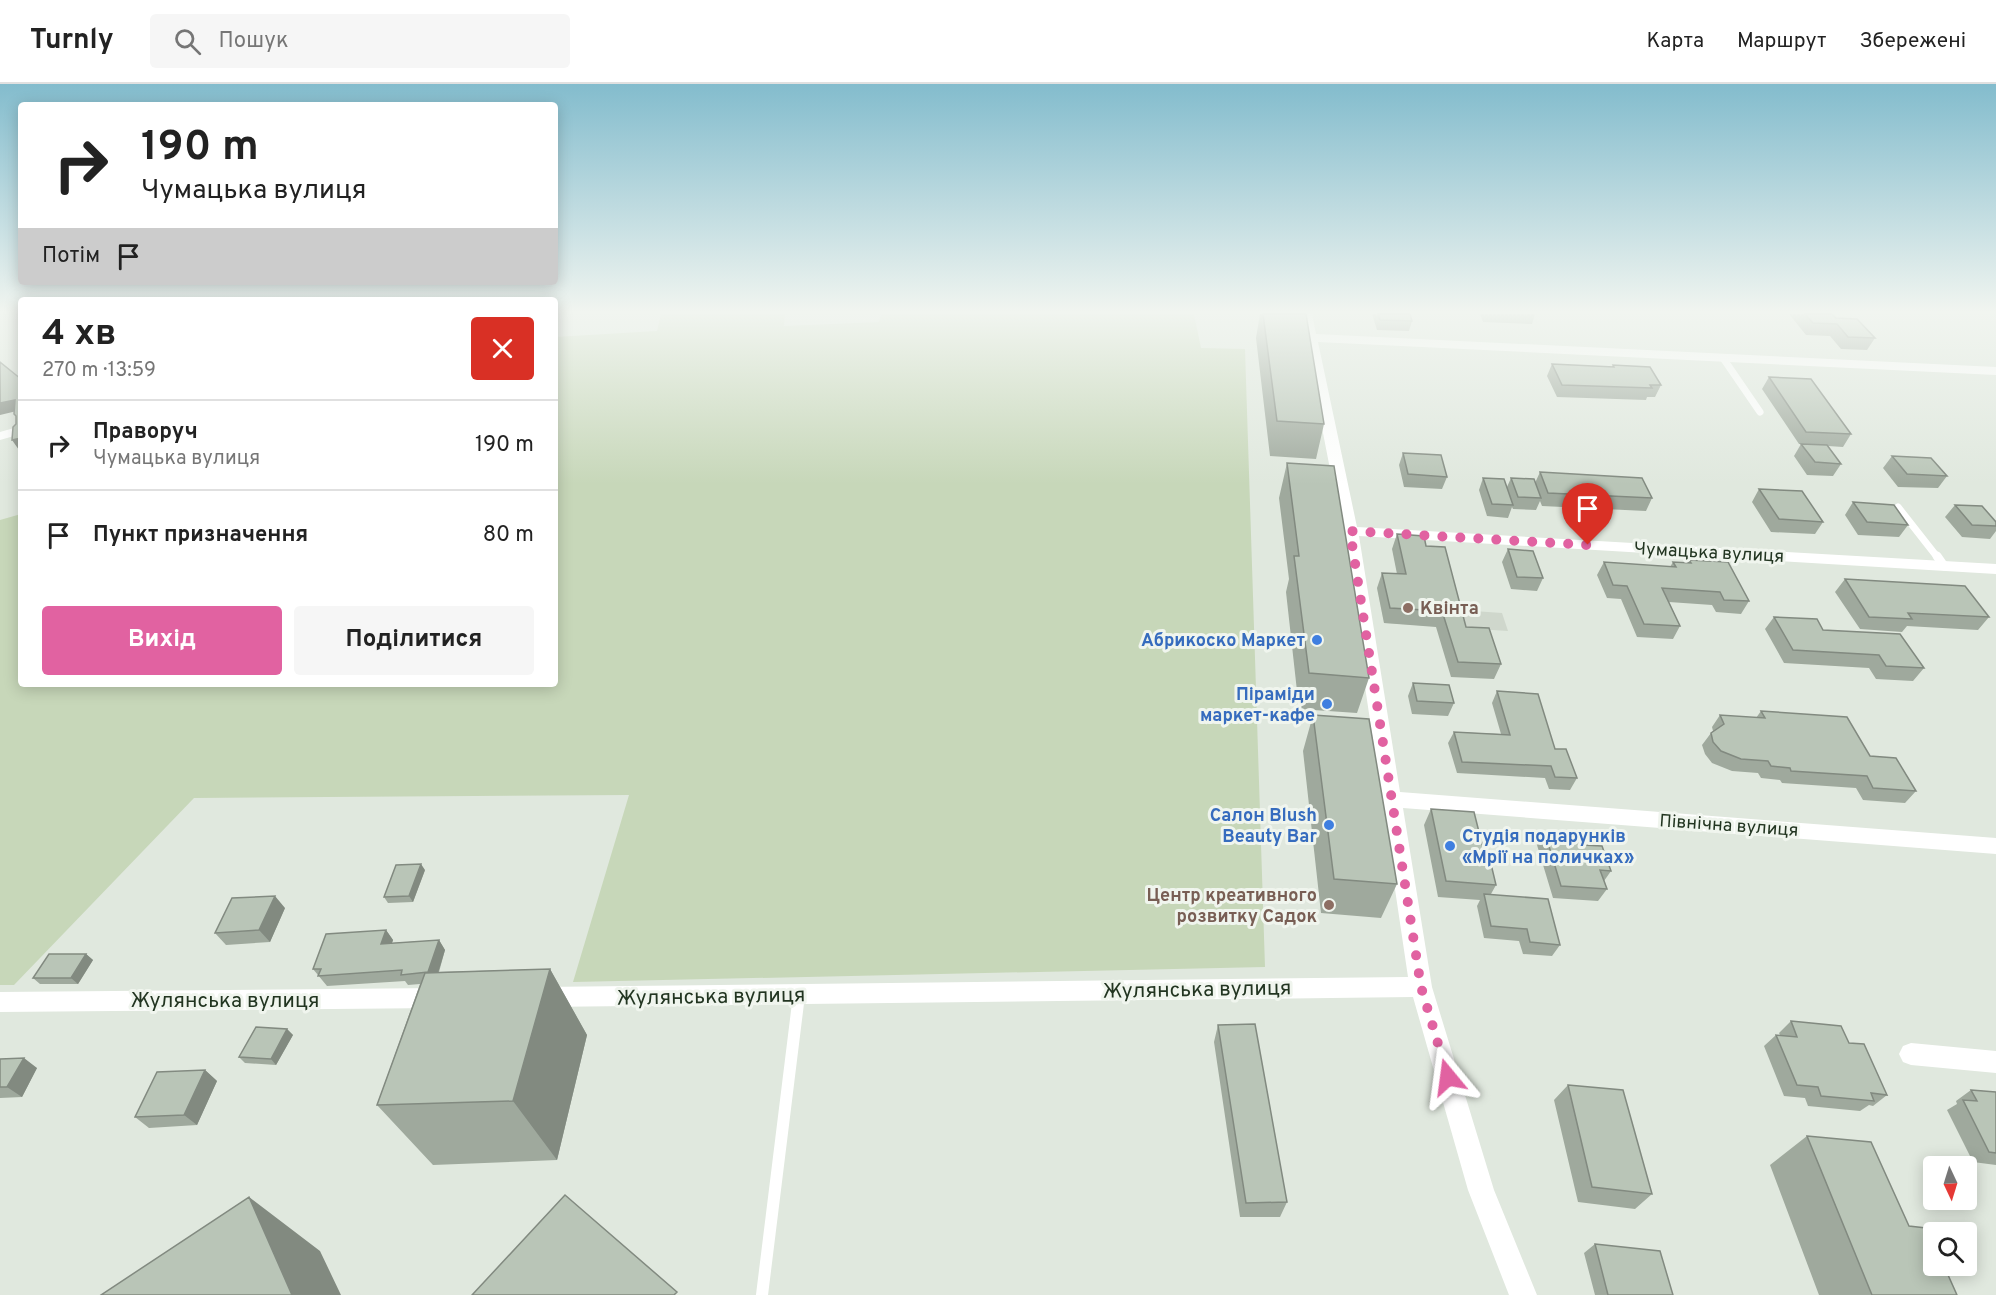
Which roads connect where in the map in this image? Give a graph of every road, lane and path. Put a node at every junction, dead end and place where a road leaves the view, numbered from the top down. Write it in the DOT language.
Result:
graph roads {
  1 [pos="1318,371"];
  2 [pos="1732,371"];
  3 [pos="1760,412"];
  4 [pos="18,431"];
  5 [pos="0,436"];
  6 [pos="1898,507"];
  7 [pos="1350,531"];
  8 [pos="1944,566"];
  9 [pos="1996,569"];
  10 [pos="1390,799"];
  11 [pos="1996,846"];
  12 [pos="1421,987"];
  13 [pos="800,995"];
  14 [pos="463,998"];
  15 [pos="523,998"];
  16 [pos="0,1002"];
  17 [pos="1911,1054"];
  18 [pos="1996,1062"];
  19 [pos="762,1295"];
  20 [pos="1523,1295"];
  1 -- 7 [label="street"];
  2 -- 3 [label="lane"];
  4 -- 5 [label="street"];
  6 -- 8 [label="lane"];
  7 -- 8 [label="street, Чумацька вулиця"];
  7 -- 10 [label="street"];
  8 -- 9 [label="street, Чумацька вулиця"];
  10 -- 11 [label="street, Північна вулиця"];
  10 -- 12 [label="street"];
  12 -- 13 [label="street, Жулянська вулиця"];
  12 -- 20 [label="street"];
  13 -- 15 [label="street, Жулянська вулиця"];
  13 -- 19 [label="lane"];
  14 -- 16 [label="street, Жулянська вулиця"];
  17 -- 18 [label="street"];
}
